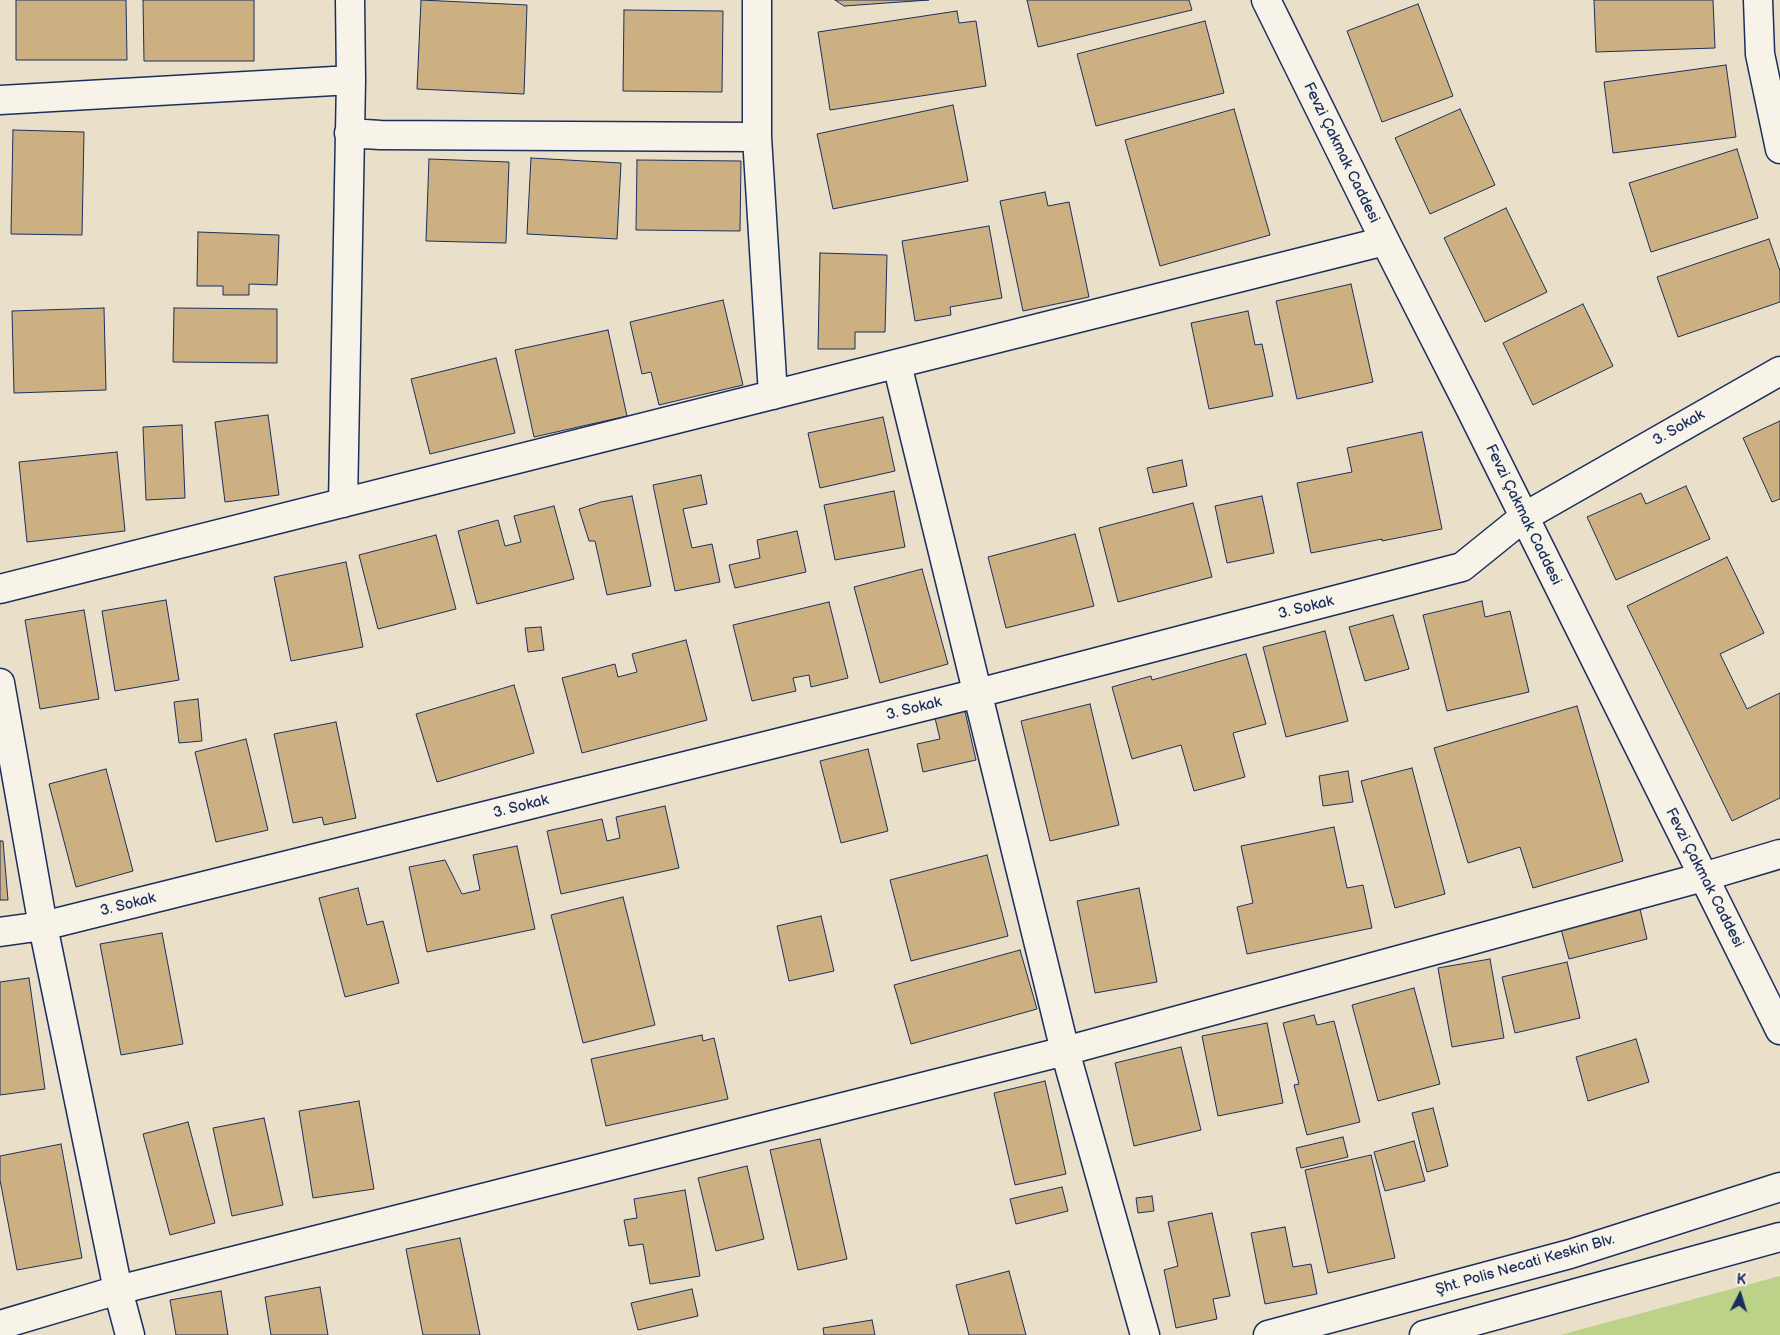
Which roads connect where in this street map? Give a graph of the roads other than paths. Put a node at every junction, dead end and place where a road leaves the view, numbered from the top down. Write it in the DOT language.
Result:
graph roads {
  1 [pos="350,0"];
  2 [pos="756,0"];
  3 [pos="1266,0"];
  4 [pos="1758,0"];
  5 [pos="351,80"];
  6 [pos="0,100"];
  7 [pos="349,132"];
  8 [pos="757,137"];
  9 [pos="1780,149"];
  10 [pos="1384,241"];
  11 [pos="897,364"];
  12 [pos="1780,371"];
  13 [pos="773,395"];
  14 [pos="343,504"];
  15 [pos="1524,517"];
  16 [pos="0,590"];
  17 [pos="0,684"];
  18 [pos="978,693"];
  19 [pos="1780,854"];
  20 [pos="1703,877"];
  21 [pos="44,926"];
  22 [pos="0,932"];
  23 [pos="1780,1030"];
  24 [pos="1065,1052"];
  25 [pos="1780,1187"];
  26 [pos="1780,1237"];
  27 [pos="118,1290"];
  28 [pos="0,1325"];
  29 [pos="130,1335"];
  30 [pos="1145,1335"];
  31 [pos="1268,1335"];
  32 [pos="1424,1335"];
  1 -- 5 [label="street"];
  2 -- 8 [label="street"];
  3 -- 10 [label="street, Fevzi Çakmak Caddesi"];
  4 -- 9 [label="street"];
  5 -- 6 [label="street"];
  5 -- 7 [label="street"];
  7 -- 8 [label="street"];
  7 -- 14 [label="street"];
  8 -- 13 [label="street"];
  10 -- 11 [label="street"];
  10 -- 15 [label="street, Fevzi Çakmak Caddesi"];
  11 -- 13 [label="street"];
  11 -- 18 [label="street"];
  12 -- 15 [label="street, 3. Sokak"];
  13 -- 14 [label="street"];
  14 -- 16 [label="street"];
  15 -- 18 [label="street, 3. Sokak"];
  15 -- 20 [label="street, Fevzi Çakmak Caddesi"];
  17 -- 21 [label="street"];
  18 -- 21 [label="street, 3. Sokak"];
  18 -- 24 [label="street"];
  19 -- 20 [label="street"];
  20 -- 23 [label="street, Fevzi Çakmak Caddesi"];
  20 -- 24 [label="street"];
  21 -- 22 [label="street, 3. Sokak"];
  21 -- 27 [label="street"];
  24 -- 27 [label="street"];
  24 -- 30 [label="street"];
  25 -- 31 [label="street, Şht. Polis Necati Keskin Blv."];
  26 -- 32 [label="street"];
  27 -- 28 [label="street"];
  27 -- 29 [label="street"];
}
